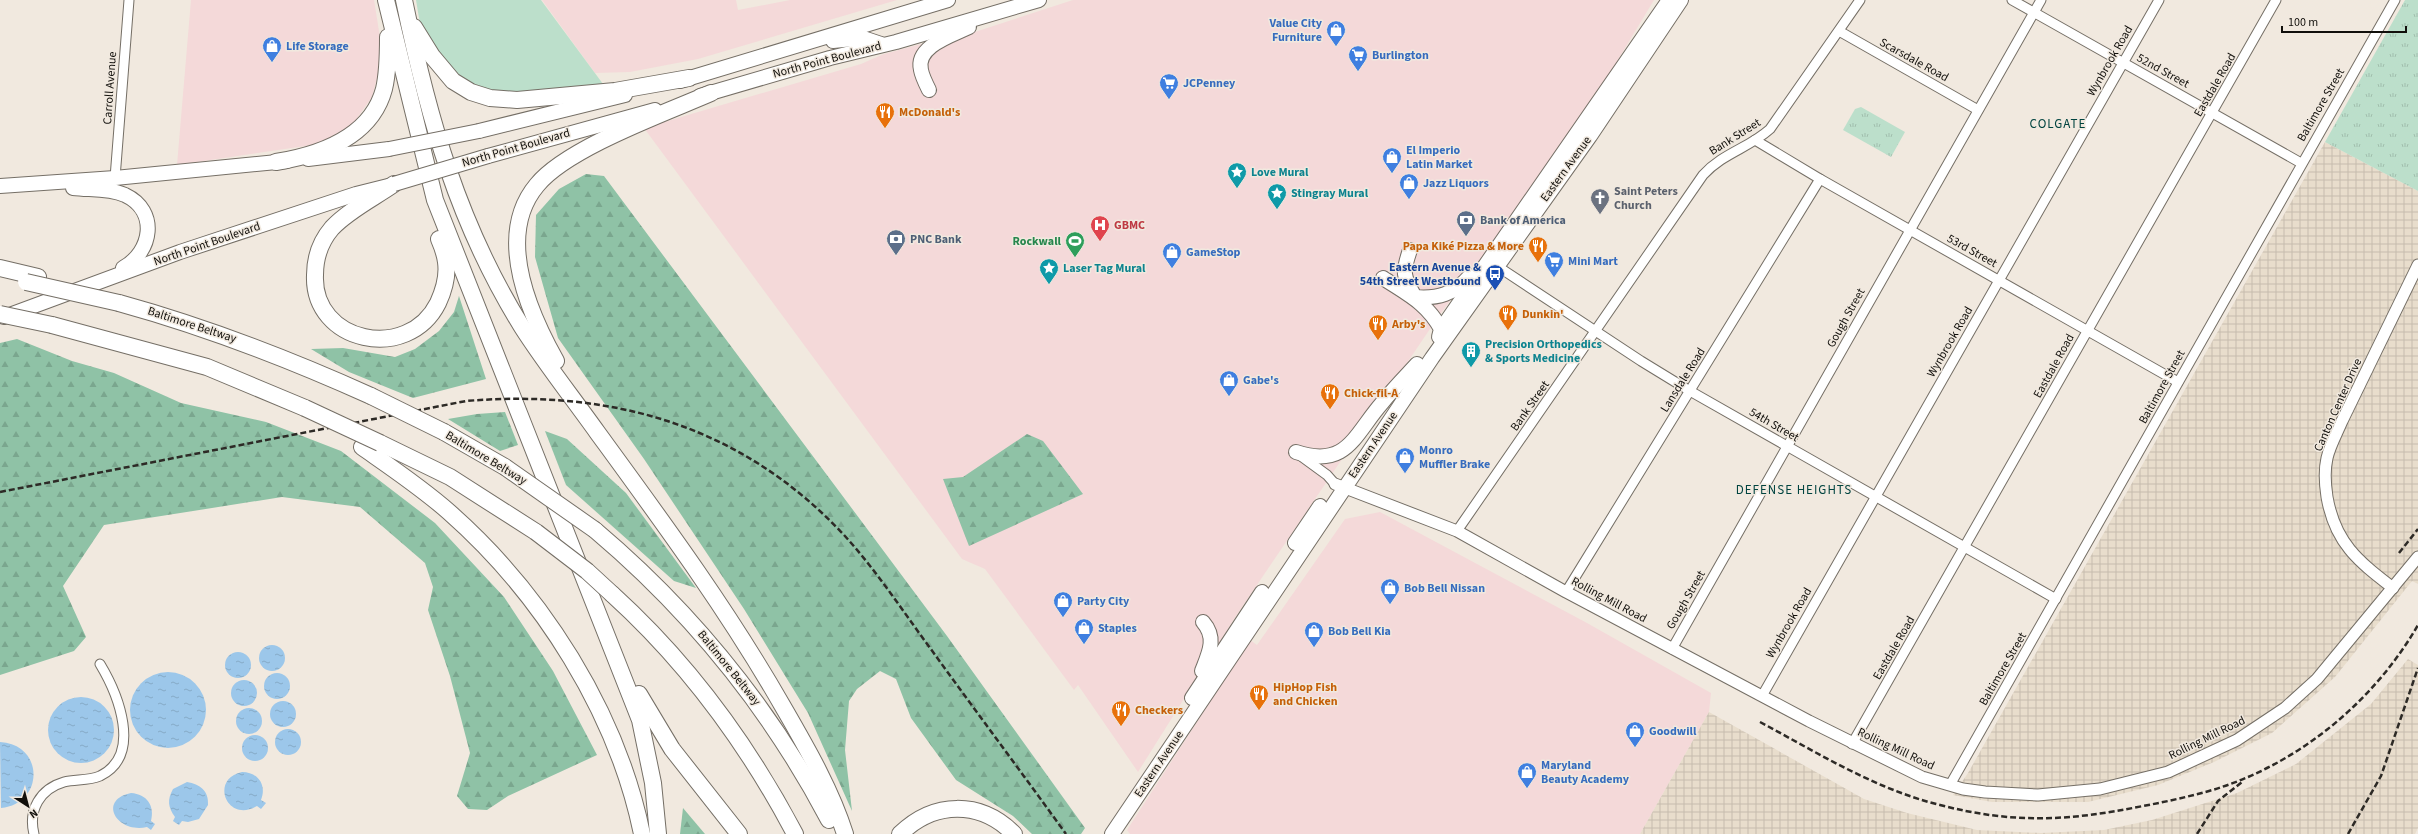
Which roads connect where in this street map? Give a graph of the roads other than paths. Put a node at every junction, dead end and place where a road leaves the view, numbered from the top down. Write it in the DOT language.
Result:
graph roads {
  1 [pos="129,0"];
  2 [pos="404,0"];
  3 [pos="948,0"];
  4 [pos="1039,0"];
  5 [pos="1657,0"];
  6 [pos="1669,0"];
  7 [pos="1681,0"];
  8 [pos="1860,0"];
  9 [pos="2012,0"];
  10 [pos="2041,0"];
  11 [pos="2159,0"];
  12 [pos="2276,0"];
  13 [pos="2395,0"];
  14 [pos="387,3"];
  15 [pos="1001,11"];
  16 [pos="2034,12"];
  17 [pos="407,16"];
  18 [pos="1839,31"];
  19 [pos="881,44"];
  20 [pos="787,48"];
  21 [pos="2123,63"];
  22 [pos="1622,69"];
  23 [pos="689,78"];
  24 [pos="929,90"];
  25 [pos="711,93"];
  26 [pos="1978,110"];
  27 [pos="2213,113"];
  28 [pos="1755,140"];
  29 [pos="276,162"];
  30 [pos="2301,163"];
  31 [pos="428,174"];
  32 [pos="115,178"];
  33 [pos="1820,179"];
  34 [pos="394,184"];
  35 [pos="26,185"];
  36 [pos="0,186"];
  37 [pos="1910,230"];
  38 [pos="1410,250"];
  39 [pos="1492,263"];
  40 [pos="2418,265"];
  41 [pos="0,268"];
  42 [pos="0,277"];
  43 [pos="1383,278"];
  44 [pos="103,279"];
  45 [pos="32,280"];
  46 [pos="1999,280"];
  47 [pos="1415,297"];
  48 [pos="0,314"];
  49 [pos="0,318"];
  50 [pos="1441,329"];
  51 [pos="2087,330"];
  52 [pos="1596,332"];
  53 [pos="1432,358"];
  54 [pos="1417,364"];
  55 [pos="2178,382"];
  56 [pos="1690,391"];
  57 [pos="299,409"];
  58 [pos="597,431"];
  59 [pos="1787,447"];
  60 [pos="1296,452"];
  61 [pos="1340,486"];
  62 [pos="1876,496"];
  63 [pos="1457,531"];
  64 [pos="1966,548"];
  65 [pos="2418,557"];
  66 [pos="581,567"];
  67 [pos="2392,588"];
  68 [pos="1566,592"];
  69 [pos="2056,599"];
  70 [pos="1203,622"];
  71 [pos="1672,649"];
  72 [pos="100,664"];
  73 [pos="1762,696"];
  74 [pos="1193,697"];
  75 [pos="1852,744"];
  76 [pos="1950,785"];
  77 [pos="34,834"];
  78 [pos="642,834"];
  79 [pos="658,834"];
  80 [pos="739,834"];
  81 [pos="795,834"];
  82 [pos="836,834"];
  83 [pos="845,834"];
  84 [pos="900,834"];
  85 [pos="1014,834"];
  86 [pos="1102,834"];
  87 [pos="1112,834"];
  1 -- 32 [label="street, Carroll Avenue"];
  2 -- 17 [label="highway"];
  3 -- 20 [label="main road, North Point Boulevard"];
  4 -- 15 [label="main road, North Point Boulevard"];
  5 -- 22 [label="main road"];
  6 -- 22 [label="main road, Eastern Avenue"];
  7 -- 39 [label="main road, Eastern Avenue"];
  8 -- 18 [label="street, Bank Street"];
  9 -- 16 [label="street, 52nd Street"];
  10 -- 16 [label="street, Gough Street"];
  11 -- 21 [label="street, Wynbrook Road"];
  12 -- 27 [label="street, Eastdale Road"];
  13 -- 30 [label="street, Baltimore Street"];
  14 -- 29 [label="highway"];
  14 -- 31 [label="highway"];
  15 -- 19 [label="main road, North Point Boulevard"];
  15 -- 24 [label="main road"];
  16 -- 21 [label="street, 52nd Street"];
  16 -- 26 [label="street, Gough Street"];
  17 -- 23 [label="highway"];
  17 -- 58 [label="highway"];
  18 -- 26 [label="street, Scarsdale Road"];
  18 -- 28 [label="street, Bank Street"];
  19 -- 20 [label="main road"];
  19 -- 25 [label="main road, North Point Boulevard"];
  20 -- 23 [label="main road, North Point Boulevard"];
  21 -- 27 [label="street, 52nd Street"];
  21 -- 46 [label="street, Wynbrook Road"];
  22 -- 39 [label="main road, Eastern Avenue"];
  23 -- 29 [label="main road, North Point Boulevard, bridge"];
  25 -- 34 [label="main road, North Point Boulevard, bridge"];
  25 -- 58 [label="highway"];
  26 -- 37 [label="street, Gough Street"];
  27 -- 30 [label="street, 52nd Street"];
  27 -- 51 [label="street, Eastdale Road"];
  28 -- 33 [label="street, 53rd Street"];
  28 -- 52 [label="street, Bank Street"];
  29 -- 32 [label="main road, North Point Boulevard"];
  30 -- 55 [label="street, Baltimore Street"];
  31 -- 34 [label="highway"];
  31 -- 66 [label="highway"];
  32 -- 35 [label="main road, North Point Boulevard"];
  33 -- 37 [label="street, 53rd Street"];
  33 -- 56 [label="street, Lansdale Road"];
  34 -- 44 [label="main road, North Point Boulevard"];
  35 -- 36 [label="main road, North Point Boulevard"];
  35 -- 44 [label="main road"];
  37 -- 46 [label="street, 53rd Street"];
  37 -- 59 [label="street, Gough Street"];
  38 -- 47 [label="main road"];
  39 -- 47 [label="main road"];
  39 -- 50 [label="main road, Eastern Avenue"];
  39 -- 52 [label="street, 54th Street"];
  39 -- 53 [label="main road, Eastern Avenue"];
  40 -- 67 [label="street, Canton Center Drive"];
  41 -- 45 [label="highway"];
  42 -- 45 [label="highway, Baltimore Beltway"];
  43 -- 47 [label="main road"];
  44 -- 49 [label="main road, North Point Boulevard"];
  45 -- 82 [label="highway, Baltimore Beltway, bridge"];
  46 -- 51 [label="street, 53rd Street"];
  46 -- 62 [label="street, Wynbrook Road"];
  47 -- 50 [label="main road"];
  48 -- 57 [label="highway, bridge"];
  50 -- 53 [label="main road"];
  50 -- 54 [label="main road, Eastern Avenue"];
  51 -- 55 [label="street, 53rd Street"];
  51 -- 64 [label="street, Eastdale Road"];
  52 -- 56 [label="street, 54th Street"];
  52 -- 63 [label="street, Bank Street"];
  53 -- 61 [label="main road, Eastern Avenue"];
  54 -- 60 [label="main road"];
  54 -- 61 [label="main road, Eastern Avenue"];
  55 -- 69 [label="street, Baltimore Street"];
  56 -- 59 [label="street, 54th Street"];
  56 -- 68 [label="street, Lansdale Road"];
  57 -- 78 [label="highway"];
  57 -- 81 [label="highway, bridge"];
  58 -- 83 [label="highway"];
  59 -- 62 [label="street, 54th Street"];
  59 -- 71 [label="street, Gough Street"];
  60 -- 61 [label="street"];
  61 -- 63 [label="street, Rolling Mill Road"];
  61 -- 74 [label="main road, Eastern Avenue"];
  61 -- 87 [label="main road, Eastern Avenue"];
  62 -- 64 [label="street, 54th Street"];
  62 -- 73 [label="street, Wynbrook Road"];
  63 -- 68 [label="street, Rolling Mill Road"];
  64 -- 69 [label="street, 54th Street"];
  64 -- 75 [label="street, Eastdale Road"];
  65 -- 67 [label="street, Rolling Mill Road"];
  66 -- 79 [label="highway"];
  66 -- 80 [label="highway"];
  67 -- 76 [label="street, Rolling Mill Road"];
  68 -- 71 [label="street, Rolling Mill Road"];
  69 -- 76 [label="street, Baltimore Street"];
  70 -- 74 [label="main road"];
  71 -- 73 [label="street, Rolling Mill Road"];
  72 -- 77 [label="street"];
  73 -- 75 [label="street, Rolling Mill Road"];
  74 -- 86 [label="main road, Eastern Avenue"];
  75 -- 76 [label="street, Rolling Mill Road"];
  84 -- 85 [label="highway"];
}
